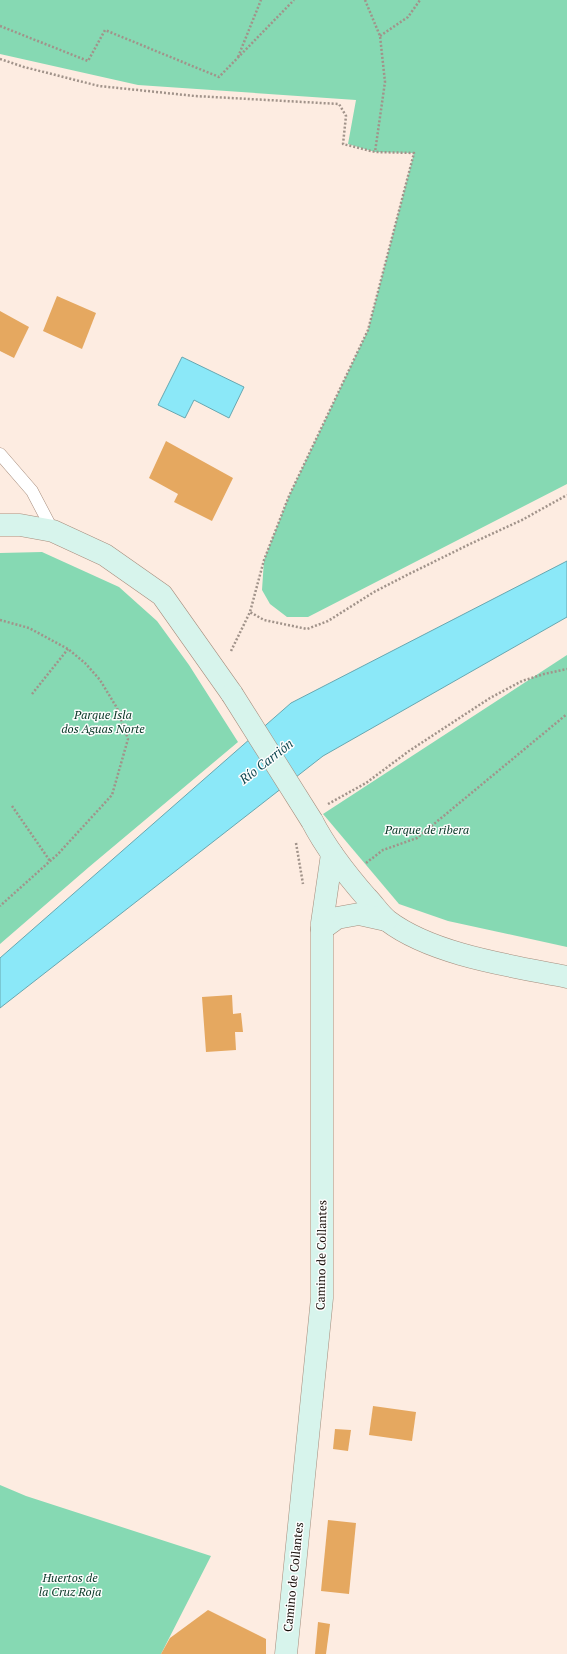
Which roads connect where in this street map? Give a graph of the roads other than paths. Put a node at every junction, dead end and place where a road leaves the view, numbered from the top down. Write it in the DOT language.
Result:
graph roads {
  1 [pos="0,454"];
  2 [pos="0,526"];
  3 [pos="52,531"];
  4 [pos="332,854"];
  5 [pos="386,920"];
  6 [pos="322,929"];
  7 [pos="567,977"];
  8 [pos="286,1654"];
  1 -- 3 [label="lane"];
  2 -- 3 [label="street"];
  3 -- 4 [label="street, bridge"];
  4 -- 5 [label="street"];
  4 -- 6 [label="street, Camino de Collantes"];
  5 -- 6 [label="street"];
  5 -- 7 [label="street"];
  6 -- 8 [label="street, Camino de Collantes"];
}
